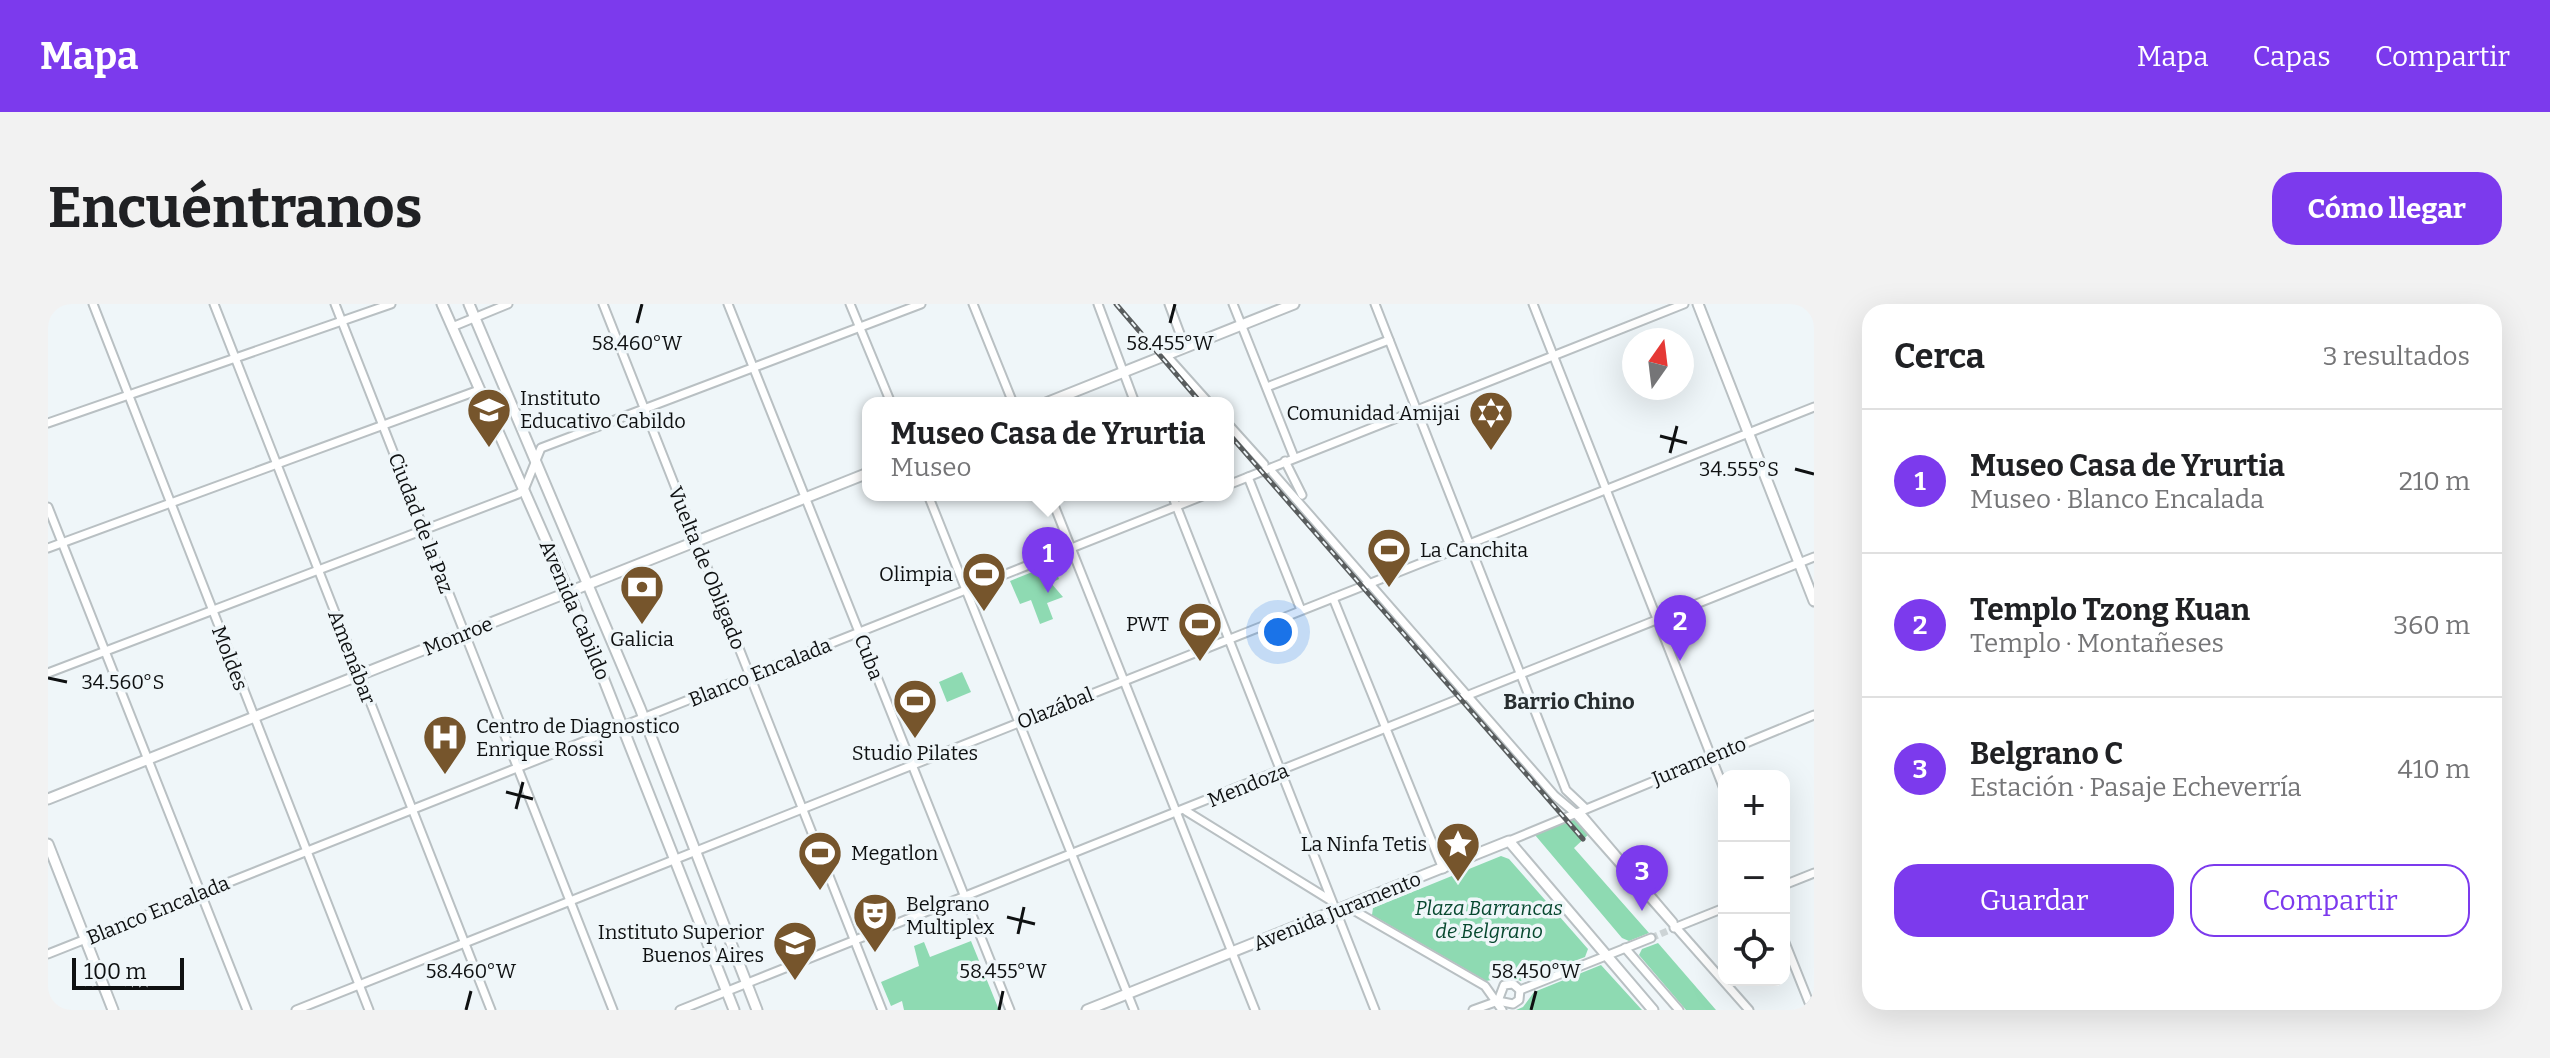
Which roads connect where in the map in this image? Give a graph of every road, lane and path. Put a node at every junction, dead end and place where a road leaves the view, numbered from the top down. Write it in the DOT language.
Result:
graph roads {
  1 [pos="93,304"];
  2 [pos="214,304"];
  3 [pos="335,304"];
  4 [pos="391,304"];
  5 [pos="442,304"];
  6 [pos="469,304"];
  7 [pos="508,304"];
  8 [pos="603,304"];
  9 [pos="728,304"];
  10 [pos="850,304"];
  11 [pos="921,304"];
  12 [pos="973,304"];
  13 [pos="1098,304"];
  14 [pos="1169,304"];
  15 [pos="1233,304"];
  16 [pos="1294,304"];
  17 [pos="1375,304"];
  18 [pos="1533,304"];
  19 [pos="1684,304"];
  20 [pos="1698,304"];
  21 [pos="474,316"];
  22 [pos="342,322"];
  23 [pos="1242,324"];
  24 [pos="452,327"];
  25 [pos="860,328"];
  26 [pos="1389,340"];
  27 [pos="1185,347"];
  28 [pos="1166,355"];
  29 [pos="1553,356"];
  30 [pos="236,358"];
  31 [pos="753,368"];
  32 [pos="1123,372"];
  33 [pos="1267,387"];
  34 [pos="479,390"];
  35 [pos="127,396"];
  36 [pos="889,397"];
  37 [pos="1011,397"];
  38 [pos="1061,397"];
  39 [pos="1133,397"];
  40 [pos="1204,397"];
  41 [pos="1814,407"];
  42 [pos="644,408"];
  43 [pos="1416,410"];
  44 [pos="48,423"];
  45 [pos="384,427"];
  46 [pos="1234,431"];
  47 [pos="1748,433"];
  48 [pos="1294,457"];
  49 [pos="536,458"];
  50 [pos="1285,461"];
  51 [pos="1264,464"];
  52 [pos="276,465"];
  53 [pos="1273,473"];
  54 [pos="862,475"];
  55 [pos="1248,477"];
  56 [pos="1234,483"];
  57 [pos="524,490"];
  58 [pos="1606,490"];
  59 [pos="1302,495"];
  60 [pos="806,498"];
  61 [pos="930,501"];
  62 [pos="1052,501"];
  63 [pos="1174,501"];
  64 [pos="1190,501"];
  65 [pos="169,504"];
  66 [pos="48,507"];
  67 [pos="1176,507"];
  68 [pos="424,530"];
  69 [pos="697,542"];
  70 [pos="62,543"];
  71 [pos="1467,543"];
  72 [pos="48,548"];
  73 [pos="1071,548"];
  74 [pos="1814,557"];
  75 [pos="1799,563"];
  76 [pos="318,571"];
  77 [pos="1367,583"];
  78 [pos="589,584"];
  79 [pos="965,589"];
  80 [pos="569,592"];
  81 [pos="1333,598"];
  82 [pos="1814,601"];
  83 [pos="1301,610"];
  84 [pos="212,612"];
  85 [pos="1656,620"];
  86 [pos="860,632"];
  87 [pos="464,634"];
  88 [pos="1228,640"];
  89 [pos="106,652"];
  90 [pos="48,673"];
  91 [pos="1521,675"];
  92 [pos="359,676"];
  93 [pos="751,676"];
  94 [pos="1123,681"];
  95 [pos="1467,697"];
  96 [pos="1814,715"];
  97 [pos="253,718"];
  98 [pos="644,718"];
  99 [pos="1018,723"];
  100 [pos="624,726"];
  101 [pos="1386,730"];
  102 [pos="1711,756"];
  103 [pos="148,760"];
  104 [pos="911,765"];
  105 [pos="517,768"];
  106 [pos="1281,771"];
  107 [pos="1718,774"];
  108 [pos="48,799"];
  109 [pos="1569,802"];
  110 [pos="1584,807"];
  111 [pos="802,808"];
  112 [pos="412,809"];
  113 [pos="1186,811"];
  114 [pos="1574,812"];
  115 [pos="1177,814"];
  116 [pos="1509,841"];
  117 [pos="48,844"];
  118 [pos="696,850"];
  119 [pos="304,852"];
  120 [pos="1072,856"];
  121 [pos="675,858"];
  122 [pos="1443,869"];
  123 [pos="1814,873"];
  124 [pos="1790,883"];
  125 [pos="200,893"];
  126 [pos="964,899"];
  127 [pos="570,900"];
  128 [pos="1332,901"];
  129 [pos="1348,907"];
  130 [pos="1718,910"];
  131 [pos="1335,912"];
  132 [pos="1674,928"];
  133 [pos="1651,938"];
  134 [pos="85,939"];
  135 [pos="464,941"];
  136 [pos="855,941"];
  137 [pos="1625,948"];
  138 [pos="1232,953"];
  139 [pos="48,954"];
  140 [pos="1607,955"];
  141 [pos="1790,955"];
  142 [pos="747,984"];
  143 [pos="359,985"];
  144 [pos="1520,990"];
  145 [pos="727,993"];
  146 [pos="1128,994"];
  147 [pos="1498,1001"];
  148 [pos="113,1010"];
  149 [pos="247,1010"];
  150 [pos="296,1010"];
  151 [pos="369,1010"];
  152 [pos="491,1010"];
  153 [pos="613,1010"];
  154 [pos="680,1010"];
  155 [pos="734,1010"];
  156 [pos="757,1010"];
  157 [pos="882,1010"];
  158 [pos="1010,1010"];
  159 [pos="1087,1010"];
  160 [pos="1134,1010"];
  161 [pos="1255,1010"];
  162 [pos="1375,1010"];
  163 [pos="1473,1010"];
  164 [pos="1502,1010"];
  165 [pos="1653,1010"];
  166 [pos="1679,1010"];
  167 [pos="1749,1010"];
  168 [pos="1812,1010"];
  1 -- 35 [label="street, Moldes"];
  2 -- 30 [label="street, Amenábar"];
  3 -- 22 [label="street, Ciudad de la Paz"];
  4 -- 22 [label="street"];
  5 -- 24 [label="main road, Avenida Cabildo"];
  6 -- 21 [label="main road, Avenida Cabildo"];
  7 -- 21 [label="street"];
  8 -- 42 [label="street, Vuelta de Obligado"];
  9 -- 31 [label="street, Cuba"];
  10 -- 25 [label="street"];
  11 -- 25 [label="street"];
  12 -- 37 [label="street"];
  13 -- 32 [label="street"];
  14 -- 27 [label="street"];
  15 -- 23 [label="street"];
  16 -- 23 [label="main road"];
  17 -- 26 [label="street"];
  18 -- 29 [label="street"];
  19 -- 29 [label="street"];
  20 -- 47 [label="main road"];
  21 -- 24 [label="street"];
  21 -- 49 [label="main road, Avenida Cabildo"];
  22 -- 30 [label="street"];
  22 -- 45 [label="street, Ciudad de la Paz"];
  23 -- 27 [label="main road"];
  23 -- 33 [label="street"];
  24 -- 34 [label="main road, Avenida Cabildo"];
  25 -- 31 [label="street"];
  25 -- 36 [label="street"];
  26 -- 33 [label="street"];
  26 -- 43 [label="street"];
  27 -- 28 [label="main road"];
  28 -- 32 [label="main road"];
  28 -- 40 [label="street"];
  29 -- 43 [label="street"];
  29 -- 58 [label="street"];
  30 -- 35 [label="street"];
  30 -- 52 [label="street, Amenábar"];
  31 -- 42 [label="street"];
  31 -- 60 [label="street, Cuba"];
  32 -- 38 [label="main road"];
  32 -- 39 [label="street"];
  33 -- 48 [label="street"];
  34 -- 45 [label="street"];
  34 -- 57 [label="main road, Avenida Cabildo"];
  35 -- 44 [label="street"];
  35 -- 65 [label="street, Moldes"];
  41 -- 47 [label="street, Olazábal"];
  42 -- 49 [label="street"];
  42 -- 69 [label="street, Vuelta de Obligado"];
  43 -- 48 [label="street"];
  43 -- 71 [label="street"];
  45 -- 52 [label="street"];
  45 -- 68 [label="street, Ciudad de la Paz"];
  46 -- 51 [label="street"];
  47 -- 58 [label="street, Olazábal"];
  47 -- 75 [label="main road"];
  48 -- 50 [label="street"];
  49 -- 57 [label="street"];
  49 -- 78 [label="main road, Avenida Cabildo"];
  50 -- 55 [label="street"];
  50 -- 59 [label="street"];
  52 -- 65 [label="street"];
  52 -- 76 [label="street, Amenábar"];
  53 -- 77 [label="street"];
  54 -- 60 [label="main road, Monroe"];
  55 -- 56 [label="street"];
  55 -- 83 [label="street"];
  57 -- 68 [label="street"];
  57 -- 80 [label="main road, Avenida Cabildo"];
  58 -- 71 [label="street, Olazábal"];
  58 -- 85 [label="street"];
  60 -- 69 [label="main road, Monroe"];
  60 -- 86 [label="street, Cuba"];
  61 -- 79 [label="street"];
  62 -- 73 [label="street"];
  63 -- 67 [label="street"];
  64 -- 67 [label="street, Blanco Encalada"];
  65 -- 70 [label="street"];
  65 -- 84 [label="street, Moldes"];
  66 -- 70 [label="street"];
  67 -- 73 [label="street, Blanco Encalada"];
  67 -- 88 [label="street"];
  68 -- 76 [label="street"];
  68 -- 87 [label="street, Ciudad de la Paz"];
  69 -- 78 [label="main road, Monroe"];
  69 -- 93 [label="street, Vuelta de Obligado"];
  70 -- 72 [label="street"];
  70 -- 89 [label="street"];
  71 -- 77 [label="street, Olazábal"];
  71 -- 91 [label="street"];
  73 -- 79 [label="street, Blanco Encalada"];
  73 -- 94 [label="street"];
  74 -- 75 [label="street, Mendoza"];
  75 -- 82 [label="main road"];
  75 -- 85 [label="street, Mendoza"];
  76 -- 84 [label="street"];
  76 -- 92 [label="street, Amenábar"];
  77 -- 81 [label="street, Olazábal"];
  77 -- 95 [label="street"];
  78 -- 80 [label="main road, Monroe"];
  78 -- 98 [label="main road, Avenida Cabildo"];
  79 -- 86 [label="street, Blanco Encalada"];
  79 -- 99 [label="street"];
  80 -- 87 [label="main road, Monroe"];
  80 -- 100 [label="main road, Avenida Cabildo"];
  81 -- 83 [label="street, Olazábal"];
  81 -- 101 [label="street"];
  83 -- 88 [label="street, Olazábal"];
  84 -- 89 [label="street"];
  84 -- 97 [label="street, Moldes"];
  85 -- 91 [label="street, Mendoza"];
  85 -- 102 [label="street"];
  86 -- 93 [label="street, Blanco Encalada"];
  86 -- 104 [label="street, Cuba"];
  87 -- 92 [label="main road, Monroe"];
  87 -- 105 [label="street, Ciudad de la Paz"];
  88 -- 94 [label="street, Olazábal"];
  88 -- 106 [label="street"];
  89 -- 90 [label="street"];
  89 -- 103 [label="street"];
  91 -- 95 [label="street, Mendoza"];
  91 -- 109 [label="street"];
  92 -- 97 [label="main road, Monroe"];
  92 -- 112 [label="street, Amenábar"];
  93 -- 98 [label="street, Blanco Encalada"];
  93 -- 111 [label="street, Vuelta de Obligado"];
  94 -- 99 [label="street, Olazábal"];
  94 -- 115 [label="street"];
  95 -- 101 [label="street, Mendoza"];
  95 -- 109 [label="street"];
  96 -- 102 [label="street, Juramento"];
  97 -- 103 [label="main road, Monroe"];
  97 -- 119 [label="street, Moldes"];
  98 -- 100 [label="street, Blanco Encalada"];
  98 -- 118 [label="main road, Avenida Cabildo"];
  99 -- 104 [label="street, Olazábal"];
  99 -- 120 [label="street"];
  100 -- 105 [label="street, Blanco Encalada"];
  100 -- 121 [label="main road, Avenida Cabildo"];
  101 -- 106 [label="street, Mendoza"];
  101 -- 122 [label="street"];
  102 -- 107 [label="street"];
  102 -- 110 [label="street, Juramento"];
  103 -- 108 [label="main road, Monroe"];
  103 -- 125 [label="street"];
  104 -- 111 [label="street, Olazábal"];
  104 -- 126 [label="street, Cuba"];
  105 -- 112 [label="street, Blanco Encalada"];
  105 -- 127 [label="street, Ciudad de la Paz"];
  106 -- 113 [label="street, Mendoza"];
  106 -- 128 [label="street"];
  109 -- 110 [label="street"];
  109 -- 114 [label="street"];
  110 -- 114 [label="street, Avenida Juramento"];
  111 -- 118 [label="street, Olazábal"];
  111 -- 136 [label="street, Vuelta de Obligado"];
  112 -- 119 [label="street, Blanco Encalada"];
  112 -- 135 [label="street, Amenábar"];
  113 -- 115 [label="street, Mendoza"];
  113 -- 128 [label="street"];
  114 -- 116 [label="street, Avenida Juramento"];
  114 -- 132 [label="street"];
  115 -- 120 [label="street, Mendoza"];
  115 -- 138 [label="street"];
  116 -- 122 [label="main road, Avenida Juramento"];
  116 -- 140 [label="main road"];
  117 -- 134 [label="main road"];
  118 -- 121 [label="street, Olazábal"];
  118 -- 142 [label="main road, Avenida Cabildo"];
  119 -- 125 [label="street, Blanco Encalada"];
  119 -- 143 [label="street, Moldes"];
  120 -- 126 [label="street, Mendoza"];
  120 -- 146 [label="street"];
  121 -- 127 [label="street, Olazábal"];
  121 -- 145 [label="main road, Avenida Cabildo"];
  122 -- 129 [label="main road, Avenida Juramento"];
  123 -- 124 [label="street"];
  125 -- 134 [label="street, Blanco Encalada"];
  125 -- 149 [label="street"];
  126 -- 136 [label="street, Mendoza"];
  126 -- 158 [label="street, Cuba"];
  127 -- 135 [label="street, Olazábal"];
  127 -- 153 [label="street, Ciudad de la Paz"];
  128 -- 131 [label="street"];
  129 -- 131 [label="main road, Avenida Juramento"];
  129 -- 147 [label="street"];
  130 -- 132 [label="street"];
  131 -- 138 [label="main road, Avenida Juramento"];
  131 -- 162 [label="street"];
  132 -- 167 [label="street"];
  133 -- 137 [label="street"];
  134 -- 139 [label="street, Blanco Encalada"];
  134 -- 148 [label="main road"];
  135 -- 143 [label="street, Olazábal"];
  135 -- 152 [label="street, Amenábar"];
  136 -- 142 [label="street, Mendoza"];
  136 -- 157 [label="street, Vuelta de Obligado"];
  137 -- 140 [label="street"];
  137 -- 166 [label="street"];
  138 -- 146 [label="main road, Avenida Juramento"];
  138 -- 161 [label="street"];
  140 -- 144 [label="street"];
  140 -- 165 [label="main road"];
  141 -- 168 [label="street"];
  142 -- 145 [label="street, Mendoza"];
  142 -- 156 [label="main road, Avenida Cabildo"];
  143 -- 150 [label="street, Olazábal"];
  143 -- 151 [label="street, Moldes"];
  144 -- 147 [label="street"];
  144 -- 147 [label="street"];
  145 -- 154 [label="street, Mendoza"];
  145 -- 155 [label="main road, Avenida Cabildo"];
  146 -- 159 [label="main road, Avenida Juramento"];
  146 -- 160 [label="street"];
  147 -- 163 [label="street"];
  147 -- 164 [label="street"];
}
